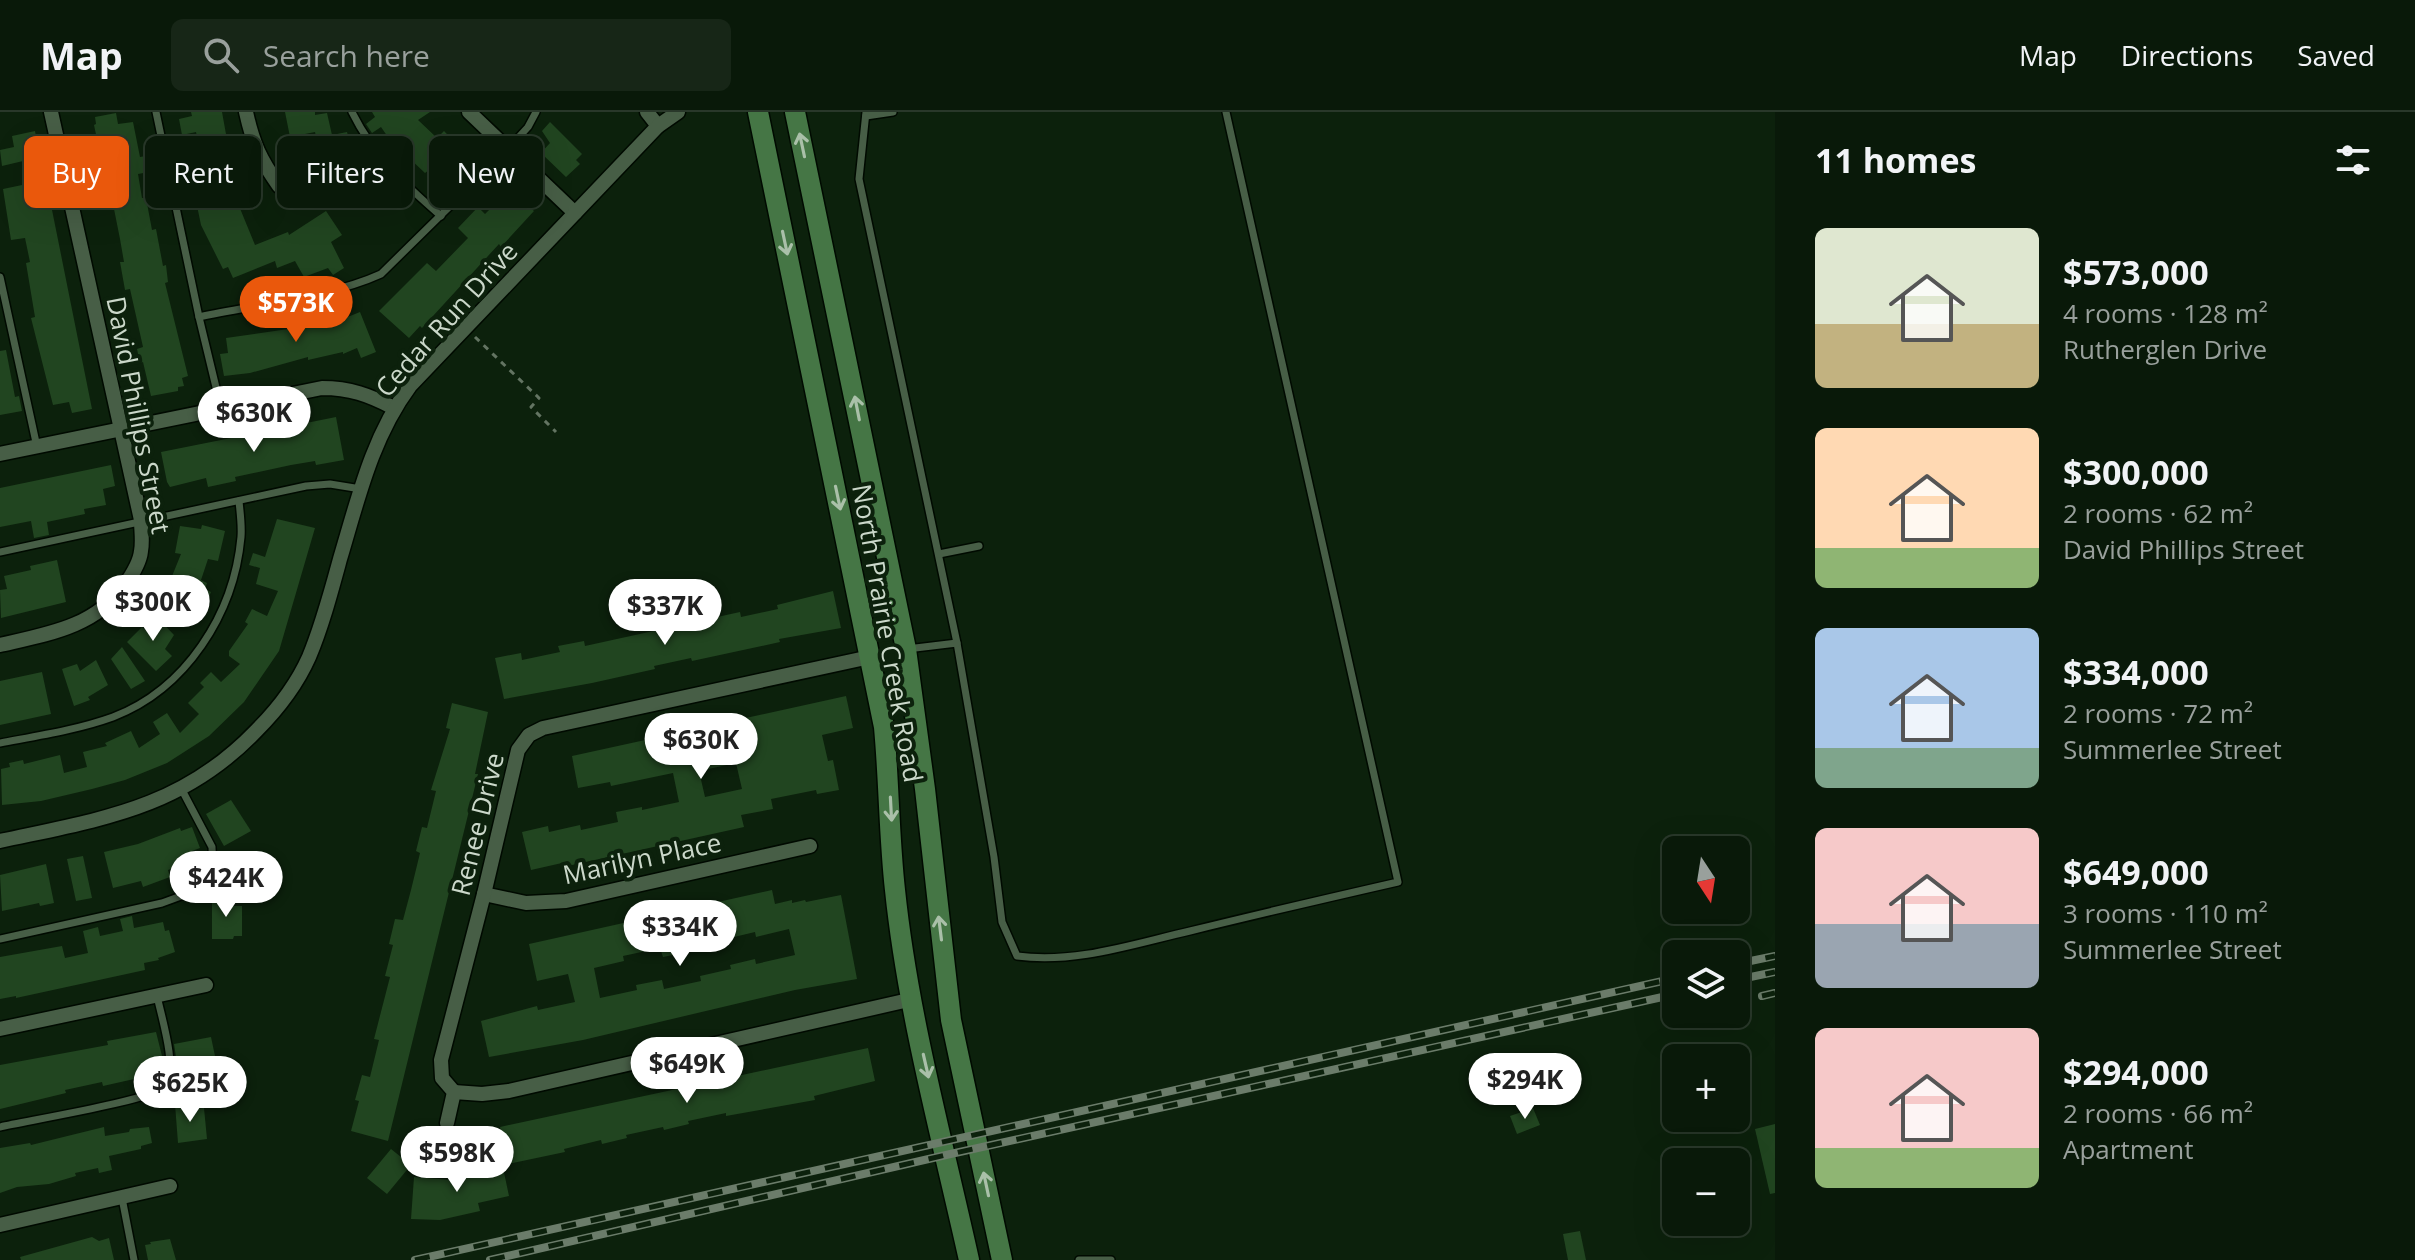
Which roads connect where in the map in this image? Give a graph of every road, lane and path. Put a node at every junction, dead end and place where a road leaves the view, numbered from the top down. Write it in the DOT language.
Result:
graph roads {
  1 [pos="51,112"];
  2 [pos="156,112"];
  3 [pos="246,112"];
  4 [pos="352,112"];
  5 [pos="469,112"];
  6 [pos="536,112"];
  7 [pos="647,112"];
  8 [pos="681,112"];
  9 [pos="758,112"];
  10 [pos="795,112"];
  11 [pos="893,112"];
  12 [pos="1226,112"];
  13 [pos="866,114"];
  14 [pos="658,126"];
  15 [pos="494,136"];
  16 [pos="520,136"];
  17 [pos="543,182"];
  18 [pos="277,183"];
  19 [pos="449,208"];
  20 [pos="575,213"];
  21 [pos="441,216"];
  22 [pos="0,277"];
  23 [pos="199,317"];
  24 [pos="844,347"];
  25 [pos="486,348"];
  26 [pos="808,354"];
  27 [pos="221,408"];
  28 [pos="394,408"];
  29 [pos="121,431"];
  30 [pos="556,432"];
  31 [pos="37,447"];
  32 [pos="0,454"];
  33 [pos="361,489"];
  34 [pos="239,501"];
  35 [pos="141,520"];
  36 [pos="979,546"];
  37 [pos="0,552"];
  38 [pos="939,554"];
  39 [pos="957,643"];
  40 [pos="0,645"];
  41 [pos="906,649"];
  42 [pos="870,657"];
  43 [pos="0,743"];
  44 [pos="182,790"];
  45 [pos="0,841"];
  46 [pos="810,846"];
  47 [pos="484,894"];
  48 [pos="0,939"];
  49 [pos="206,985"];
  50 [pos="157,996"];
  51 [pos="913,999"];
  52 [pos="0,1029"];
  53 [pos="454,1092"];
  54 [pos="447,1123"];
  55 [pos="0,1127"];
  56 [pos="170,1186"];
  57 [pos="122,1198"];
  58 [pos="0,1225"];
  59 [pos="134,1260"];
  60 [pos="969,1260"];
  61 [pos="1002,1260"];
  62 [pos="1079,1260"];
  63 [pos="1111,1260"];
  1 -- 29 [label="street, David Phillips Street"];
  2 -- 23 [label="lane"];
  3 -- 18 [label="street"];
  4 -- 21 [label="lane"];
  5 -- 15 [label="street"];
  6 -- 16 [label="lane"];
  7 -- 14 [label="street"];
  8 -- 14 [label="street, Cedar Run Drive"];
  9 -- 26 [label="main road, North Prairie Creek Road, one-way"];
  24 -- 10 [label="main road, North Prairie Creek Road, one-way"];
  11 -- 13 [label="lane"];
  12 -- 39 [label="lane"];
  13 -- 38 [label="lane"];
  14 -- 20 [label="street, Cedar Run Drive"];
  17 -- 20 [label="street"];
  19 -- 21 [label="lane"];
  20 -- 28 [label="street, Cedar Run Drive"];
  21 -- 23 [label="lane"];
  22 -- 31 [label="lane"];
  23 -- 27 [label="lane"];
  24 -- 26 [label="main road"];
  41 -- 24 [label="main road, North Prairie Creek Road, one-way"];
  25 -- 30 [label="path"];
  26 -- 42 [label="main road, North Prairie Creek Road, one-way"];
  27 -- 28 [label="street"];
  27 -- 29 [label="street"];
  28 -- 33 [label="street, Cedar Run Drive"];
  29 -- 31 [label="street"];
  29 -- 35 [label="street, David Phillips Street"];
  31 -- 32 [label="street"];
  33 -- 34 [label="lane"];
  33 -- 44 [label="street, Cedar Run Drive"];
  34 -- 35 [label="lane"];
  34 -- 43 [label="lane"];
  35 -- 37 [label="lane"];
  35 -- 40 [label="street, David Phillips Street"];
  36 -- 38 [label="lane"];
  38 -- 39 [label="lane"];
  39 -- 41 [label="lane"];
  41 -- 42 [label="main road"];
  61 -- 41 [label="main road, North Prairie Creek Road, one-way"];
  42 -- 47 [label="street, Renee Drive"];
  42 -- 51 [label="main road, North Prairie Creek Road, one-way"];
  44 -- 45 [label="street, Cedar Run Drive"];
  44 -- 48 [label="lane"];
  46 -- 47 [label="street, Marilyn Place"];
  47 -- 53 [label="street, Renee Drive"];
  49 -- 50 [label="street"];
  50 -- 52 [label="street"];
  50 -- 55 [label="lane"];
  51 -- 53 [label="street"];
  51 -- 60 [label="main road, North Prairie Creek Road, one-way"];
  53 -- 54 [label="street"];
  56 -- 57 [label="street"];
  57 -- 58 [label="street"];
  57 -- 59 [label="lane"];
  62 -- 63 [label="lane"];
}
